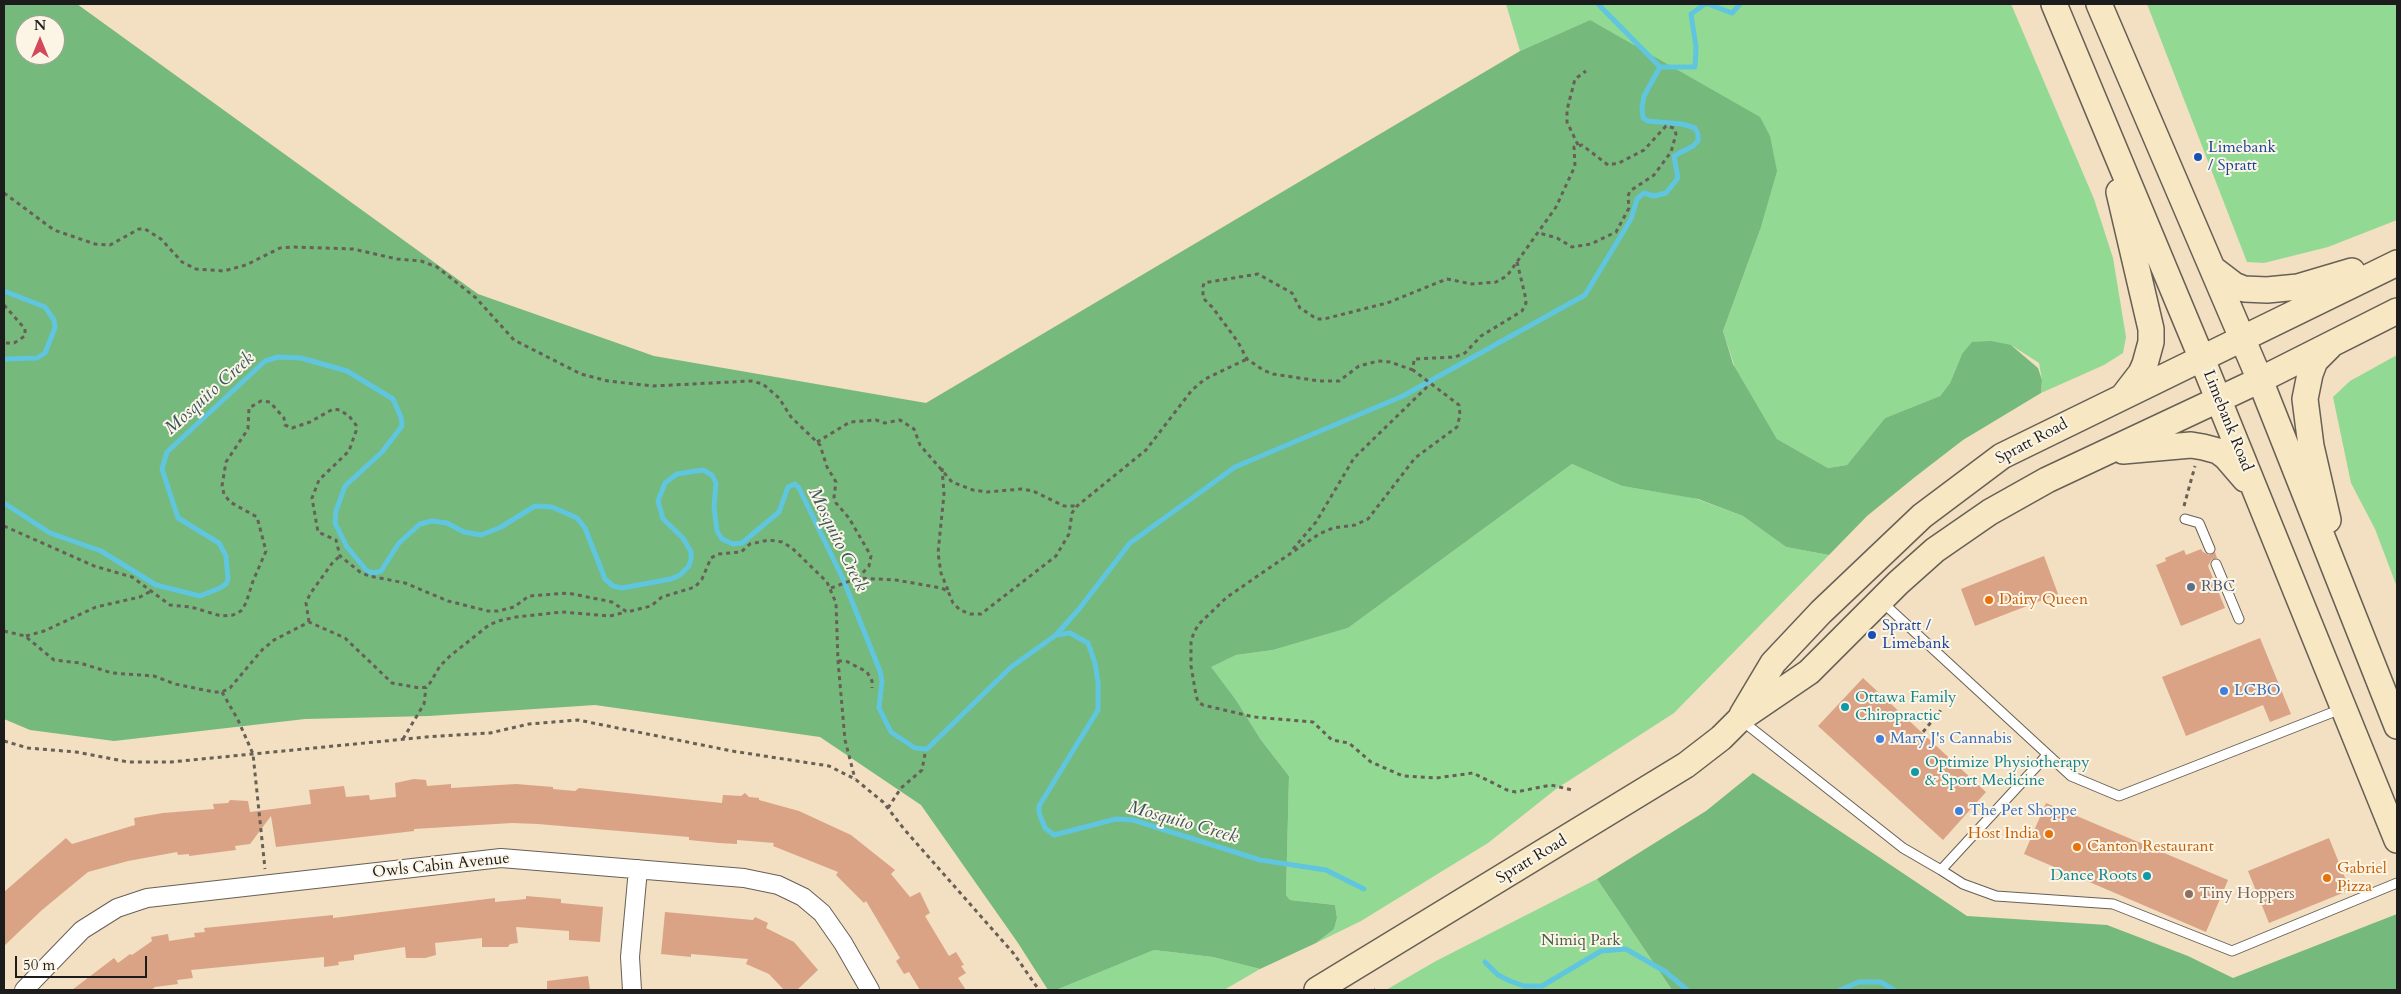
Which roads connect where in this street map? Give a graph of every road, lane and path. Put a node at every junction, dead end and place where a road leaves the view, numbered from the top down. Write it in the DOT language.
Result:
graph roads {
  1 [pos="2054,4"];
  2 [pos="2100,4"];
  3 [pos="1586,70"];
  4 [pos="2096,104"];
  5 [pos="1578,145"];
  6 [pos="4,193"];
  7 [pos="1539,233"];
  8 [pos="2397,256"];
  9 [pos="1516,262"];
  10 [pos="2397,263"];
  11 [pos="2213,269"];
  12 [pos="4,305"];
  13 [pos="2397,311"];
  14 [pos="2243,339"];
  15 [pos="4,343"];
  16 [pos="2331,345"];
  17 [pos="1247,359"];
  18 [pos="2202,359"];
  19 [pos="1413,370"];
  20 [pos="2260,380"];
  21 [pos="1428,383"];
  22 [pos="2122,397"];
  23 [pos="2219,399"];
  24 [pos="817,442"];
  25 [pos="2105,452"];
  26 [pos="2197,456"];
  27 [pos="942,468"];
  28 [pos="2259,498"];
  29 [pos="1076,506"];
  30 [pos="2185,519"];
  31 [pos="4,526"];
  32 [pos="2210,548"];
  33 [pos="1289,553"];
  34 [pos="340,556"];
  35 [pos="2216,564"];
  36 [pos="858,578"];
  37 [pos="831,588"];
  38 [pos="2343,589"];
  39 [pos="152,590"];
  40 [pos="948,591"];
  41 [pos="1881,600"];
  42 [pos="627,612"];
  43 [pos="2239,619"];
  44 [pos="309,622"];
  45 [pos="4,632"];
  46 [pos="25,636"];
  47 [pos="838,661"];
  48 [pos="426,687"];
  49 [pos="872,688"];
  50 [pos="222,692"];
  51 [pos="2344,708"];
  52 [pos="1941,710"];
  53 [pos="1740,719"];
  54 [pos="2397,726"];
  55 [pos="1923,732"];
  56 [pos="403,740"];
  57 [pos="4,741"];
  58 [pos="253,754"];
  59 [pos="925,754"];
  60 [pos="2047,754"];
  61 [pos="855,779"];
  62 [pos="1572,790"];
  63 [pos="888,808"];
  64 [pos="2397,840"];
  65 [pos="638,870"];
  66 [pos="1941,870"];
  67 [pos="2397,883"];
  68 [pos="267,884"];
  69 [pos="24,990"];
  70 [pos="632,990"];
  71 [pos="870,990"];
  72 [pos="1039,990"];
  73 [pos="1317,990"];
  1 -- 4 [label="main road, Limebank Road"];
  2 -- 11 [label="main road"];
  3 -- 5 [label="path"];
  4 -- 18 [label="main road, Limebank Road"];
  4 -- 22 [label="main road"];
  5 -- 7 [label="path"];
  5 -- 7 [label="path"];
  6 -- 24 [label="path"];
  7 -- 9 [label="path"];
  8 -- 11 [label="main road"];
  9 -- 17 [label="path"];
  9 -- 19 [label="path"];
  10 -- 14 [label="main road, Spratt Road"];
  11 -- 14 [label="main road"];
  12 -- 15 [label="path"];
  13 -- 16 [label="main road, Spratt Road"];
  14 -- 18 [label="main road, Spratt Road"];
  14 -- 20 [label="main road"];
  16 -- 20 [label="main road, Spratt Road"];
  16 -- 38 [label="main road"];
  17 -- 19 [label="path"];
  17 -- 29 [label="path"];
  18 -- 22 [label="main road, Spratt Road"];
  18 -- 23 [label="main road, Limebank Road"];
  19 -- 21 [label="path"];
  20 -- 23 [label="main road, Spratt Road"];
  20 -- 38 [label="main road"];
  21 -- 33 [label="path"];
  21 -- 33 [label="path"];
  22 -- 53 [label="main road, Spratt Road"];
  23 -- 25 [label="main road, Spratt Road"];
  23 -- 28 [label="main road, Limebank Road"];
  24 -- 27 [label="path"];
  24 -- 36 [label="path"];
  25 -- 28 [label="main road"];
  25 -- 41 [label="main road, Spratt Road"];
  26 -- 30 [label="path"];
  27 -- 29 [label="path"];
  27 -- 40 [label="path"];
  28 -- 51 [label="main road, Limebank Road"];
  29 -- 40 [label="path"];
  30 -- 32 [label="lane"];
  31 -- 39 [label="path"];
  33 -- 62 [label="path"];
  34 -- 39 [label="path"];
  34 -- 42 [label="path"];
  34 -- 44 [label="path"];
  35 -- 43 [label="lane"];
  36 -- 37 [label="path"];
  36 -- 40 [label="path"];
  37 -- 42 [label="path"];
  37 -- 47 [label="path"];
  38 -- 54 [label="main road"];
  39 -- 46 [label="path"];
  41 -- 53 [label="main road, Spratt Road"];
  41 -- 60 [label="lane"];
  42 -- 48 [label="path"];
  44 -- 48 [label="path"];
  44 -- 50 [label="path"];
  45 -- 46 [label="path"];
  46 -- 50 [label="path"];
  47 -- 49 [label="path"];
  47 -- 61 [label="path"];
  48 -- 56 [label="path"];
  50 -- 58 [label="path"];
  51 -- 60 [label="lane"];
  51 -- 64 [label="main road, Limebank Road"];
  52 -- 55 [label="path"];
  53 -- 66 [label="lane"];
  53 -- 73 [label="main road, Spratt Road"];
  56 -- 58 [label="path"];
  56 -- 61 [label="path"];
  57 -- 58 [label="path"];
  58 -- 68 [label="path"];
  59 -- 63 [label="path"];
  60 -- 66 [label="lane"];
  61 -- 63 [label="path"];
  63 -- 72 [label="path"];
  65 -- 68 [label="street, Owls Cabin Avenue"];
  65 -- 70 [label="street"];
  65 -- 71 [label="street, Owls Cabin Avenue"];
  66 -- 67 [label="lane"];
  68 -- 69 [label="street, Owls Cabin Avenue"];
}
